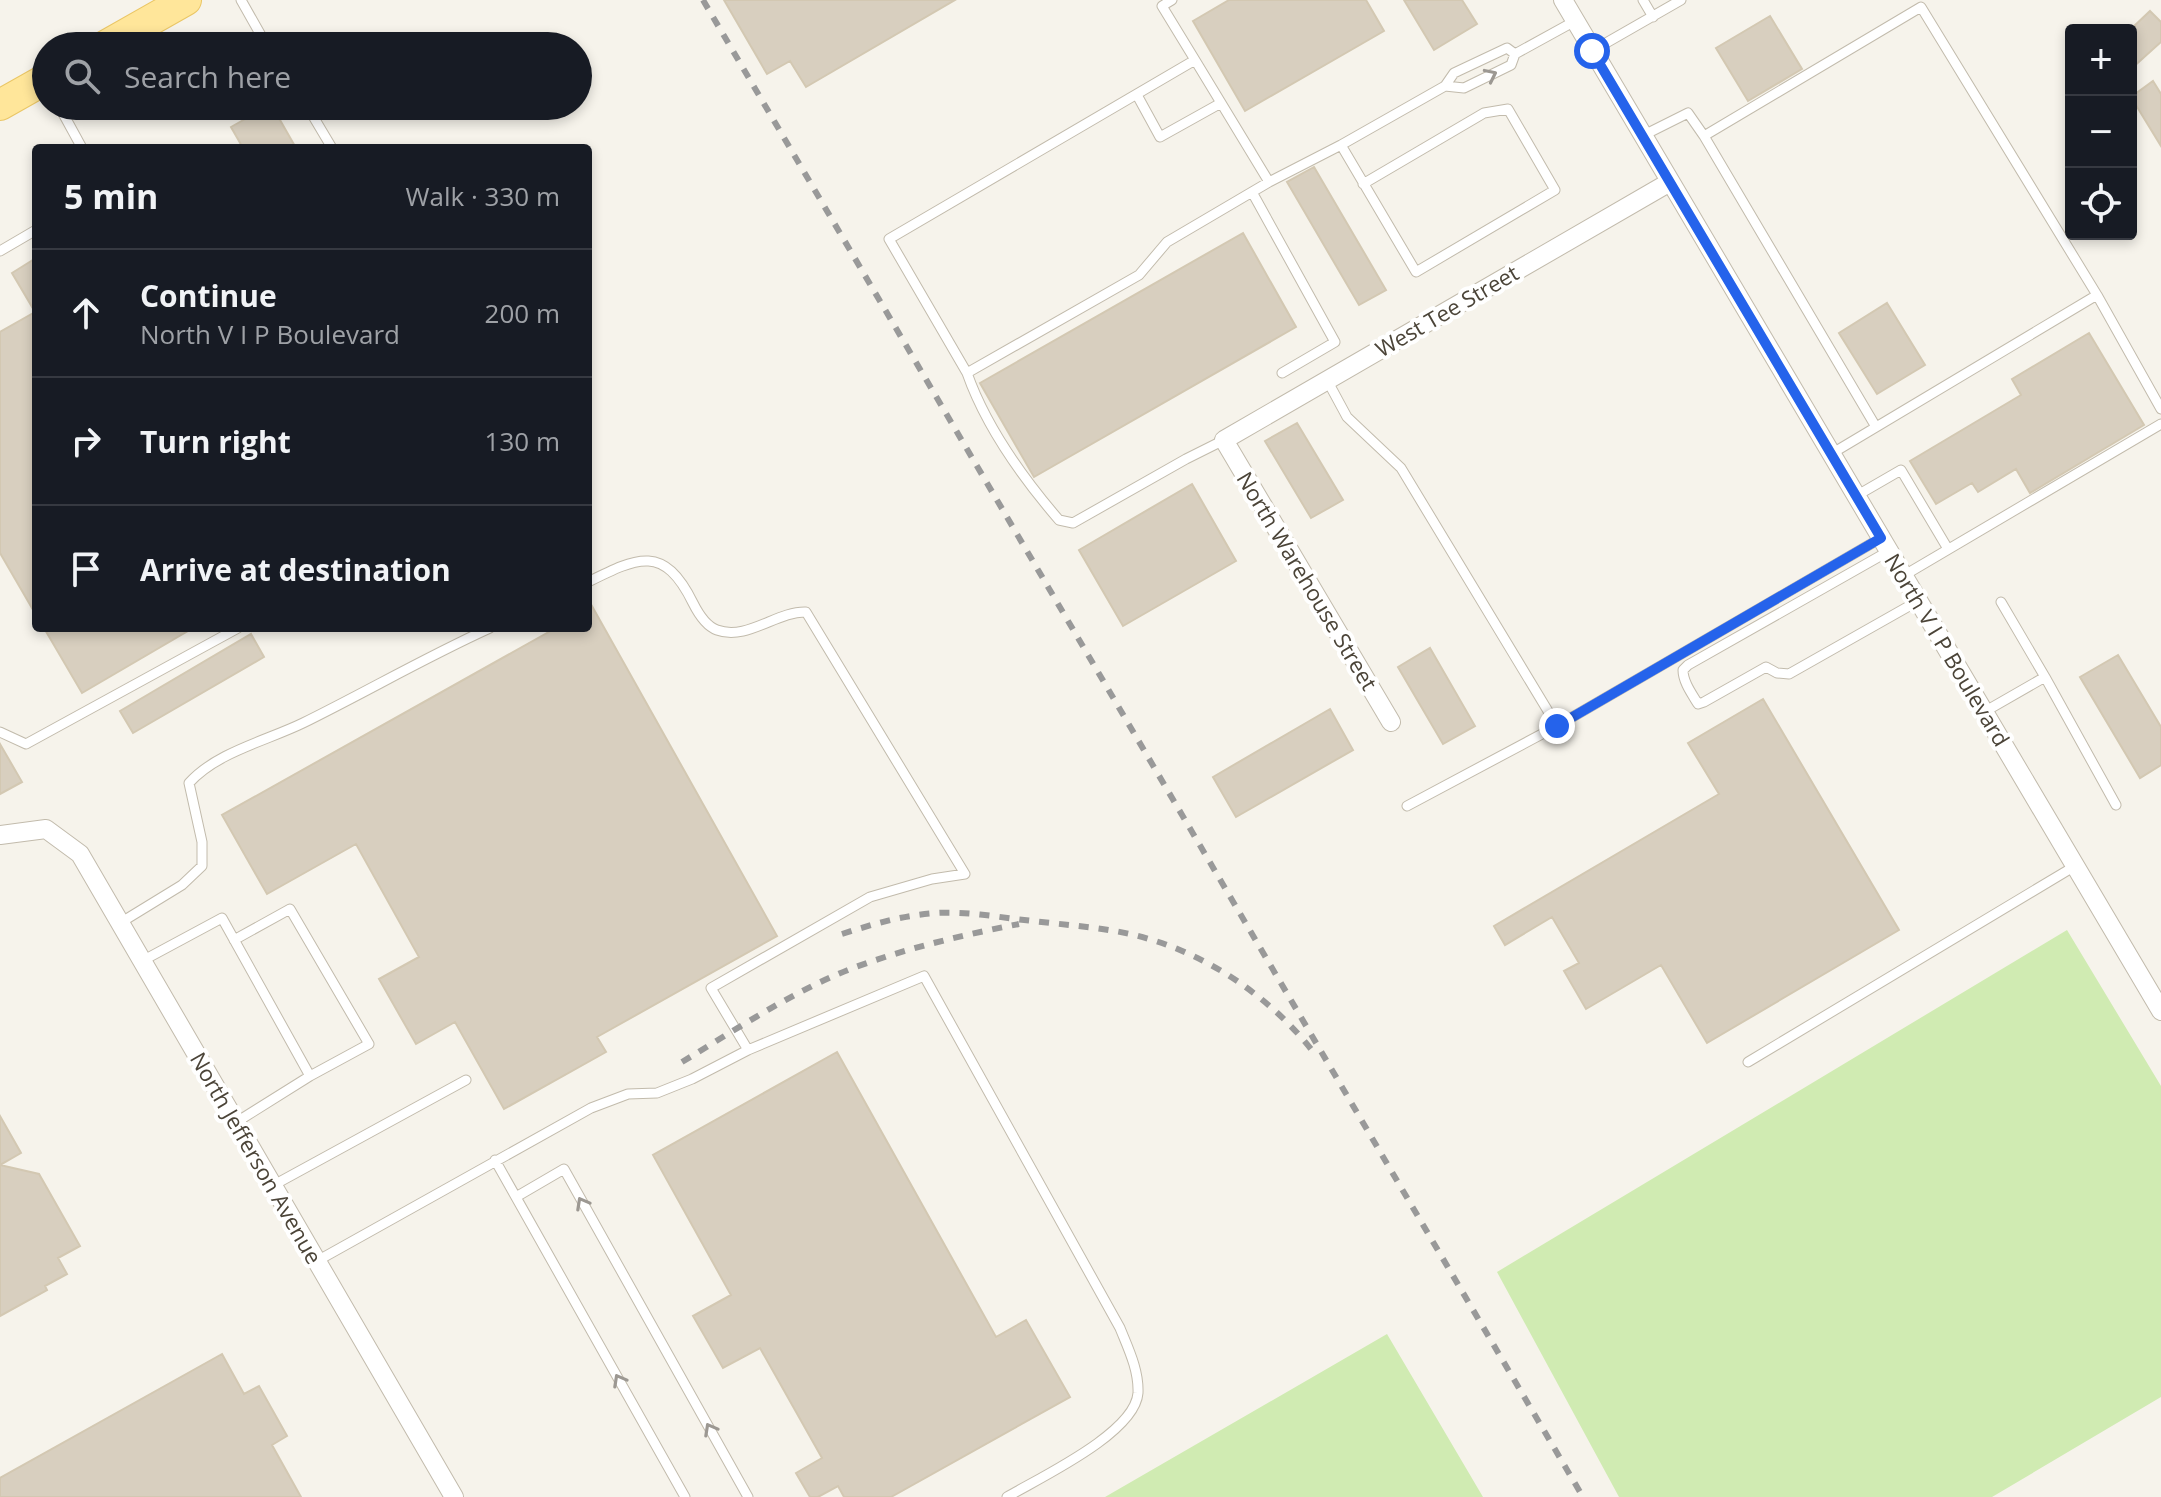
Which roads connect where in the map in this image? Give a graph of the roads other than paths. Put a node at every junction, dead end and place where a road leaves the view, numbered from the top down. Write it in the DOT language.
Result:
graph roads {
  1 [pos="186,0"];
  2 [pos="241,0"];
  3 [pos="1172,0"];
  4 [pos="1563,0"];
  5 [pos="1643,0"];
  6 [pos="1681,0"];
  7 [pos="1653,17"];
  8 [pos="1575,21"];
  9 [pos="135,32"];
  10 [pos="259,32"];
  11 [pos="1592,51"];
  12 [pos="1515,54"];
  13 [pos="1195,60"];
  14 [pos="1445,86"];
  15 [pos="32,88"];
  16 [pos="1137,95"];
  17 [pos="1221,103"];
  18 [pos="0,105"];
  19 [pos="67,120"];
  20 [pos="315,120"];
  21 [pos="1642,136"];
  22 [pos="1704,136"];
  23 [pos="80,144"];
  24 [pos="330,144"];
  25 [pos="1341,145"];
  26 [pos="1269,182"];
  27 [pos="1670,182"];
  28 [pos="1363,184"];
  29 [pos="1252,192"];
  30 [pos="32,232"];
  31 [pos="0,251"];
  32 [pos="2097,295"];
  33 [pos="967,373"];
  34 [pos="1282,373"];
  35 [pos="1327,380"];
  36 [pos="2161,409"];
  37 [pos="2161,424"];
  38 [pos="1876,427"];
  39 [pos="1224,440"];
  40 [pos="1831,454"];
  41 [pos="1856,496"];
  42 [pos="1885,544"];
  43 [pos="1948,549"];
  44 [pos="1903,576"];
  45 [pos="592,580"];
  46 [pos="1918,601"];
  47 [pos="2001,602"];
  48 [pos="231,632"];
  49 [pos="481,632"];
  50 [pos="2045,677"];
  51 [pos="1984,712"];
  52 [pos="1391,722"];
  53 [pos="1557,726"];
  54 [pos="0,732"];
  55 [pos="2116,805"];
  56 [pos="1407,806"];
  57 [pos="0,835"];
  58 [pos="2075,866"];
  59 [pos="120,923"];
  60 [pos="234,940"];
  61 [pos="142,961"];
  62 [pos="2161,1011"];
  63 [pos="748,1050"];
  64 [pos="1748,1062"];
  65 [pos="310,1076"];
  66 [pos="466,1080"];
  67 [pos="235,1123"];
  68 [pos="495,1160"];
  69 [pos="272,1186"];
  70 [pos="516,1197"];
  71 [pos="316,1261"];
  72 [pos="454,1497"];
  73 [pos="685,1497"];
  74 [pos="748,1497"];
  75 [pos="1007,1497"];
  1 -- 9 [label="main road"];
  2 -- 10 [label="lane"];
  3 -- 13 [label="lane"];
  4 -- 8 [label="street, North V I P Boulevard"];
  5 -- 7 [label="lane"];
  6 -- 7 [label="lane"];
  7 -- 11 [label="lane"];
  8 -- 11 [label="street, North V I P Boulevard"];
  8 -- 12 [label="lane"];
  11 -- 21 [label="street, North V I P Boulevard"];
  14 -- 12 [label="lane, one-way"];
  12 -- 14 [label="lane"];
  13 -- 16 [label="lane"];
  13 -- 17 [label="lane"];
  14 -- 25 [label="lane"];
  15 -- 18 [label="main road"];
  16 -- 17 [label="lane"];
  16 -- 33 [label="lane"];
  17 -- 26 [label="lane"];
  19 -- 23 [label="lane"];
  20 -- 24 [label="lane"];
  21 -- 22 [label="lane"];
  21 -- 27 [label="street, North V I P Boulevard"];
  22 -- 32 [label="lane"];
  22 -- 38 [label="lane"];
  25 -- 26 [label="lane"];
  25 -- 28 [label="lane"];
  26 -- 29 [label="lane"];
  27 -- 35 [label="street, West Tee Street"];
  27 -- 40 [label="street, North V I P Boulevard"];
  28 -- 28 [label="lane"];
  29 -- 33 [label="lane"];
  29 -- 34 [label="lane"];
  30 -- 31 [label="lane"];
  32 -- 36 [label="lane"];
  32 -- 38 [label="lane"];
  33 -- 39 [label="lane"];
  35 -- 39 [label="street, West Tee Street"];
  35 -- 53 [label="lane"];
  37 -- 43 [label="lane"];
  38 -- 40 [label="lane"];
  39 -- 52 [label="street, North Warehouse Street"];
  40 -- 41 [label="street, North V I P Boulevard"];
  41 -- 42 [label="street, North V I P Boulevard"];
  41 -- 43 [label="lane"];
  42 -- 44 [label="street, North V I P Boulevard"];
  42 -- 46 [label="lane"];
  42 -- 53 [label="lane"];
  43 -- 44 [label="lane"];
  44 -- 46 [label="street, North V I P Boulevard"];
  45 -- 63 [label="lane"];
  46 -- 51 [label="street, North V I P Boulevard"];
  47 -- 50 [label="lane"];
  48 -- 54 [label="lane"];
  49 -- 59 [label="lane"];
  50 -- 51 [label="lane"];
  50 -- 55 [label="lane"];
  51 -- 58 [label="street, North V I P Boulevard"];
  53 -- 56 [label="lane"];
  57 -- 59 [label="street, North Jefferson Avenue"];
  58 -- 62 [label="street, North V I P Boulevard"];
  58 -- 64 [label="lane"];
  59 -- 61 [label="street, North Jefferson Avenue"];
  60 -- 61 [label="lane"];
  60 -- 65 [label="lane"];
  60 -- 65 [label="lane"];
  61 -- 67 [label="street, North Jefferson Avenue"];
  63 -- 68 [label="lane"];
  63 -- 75 [label="lane"];
  65 -- 67 [label="lane"];
  66 -- 69 [label="lane"];
  67 -- 69 [label="street, North Jefferson Avenue"];
  68 -- 70 [label="lane"];
  68 -- 71 [label="lane"];
  69 -- 71 [label="street, North Jefferson Avenue"];
  73 -- 70 [label="lane, one-way"];
  74 -- 70 [label="lane, one-way"];
  71 -- 72 [label="street, North Jefferson Avenue"];
}
